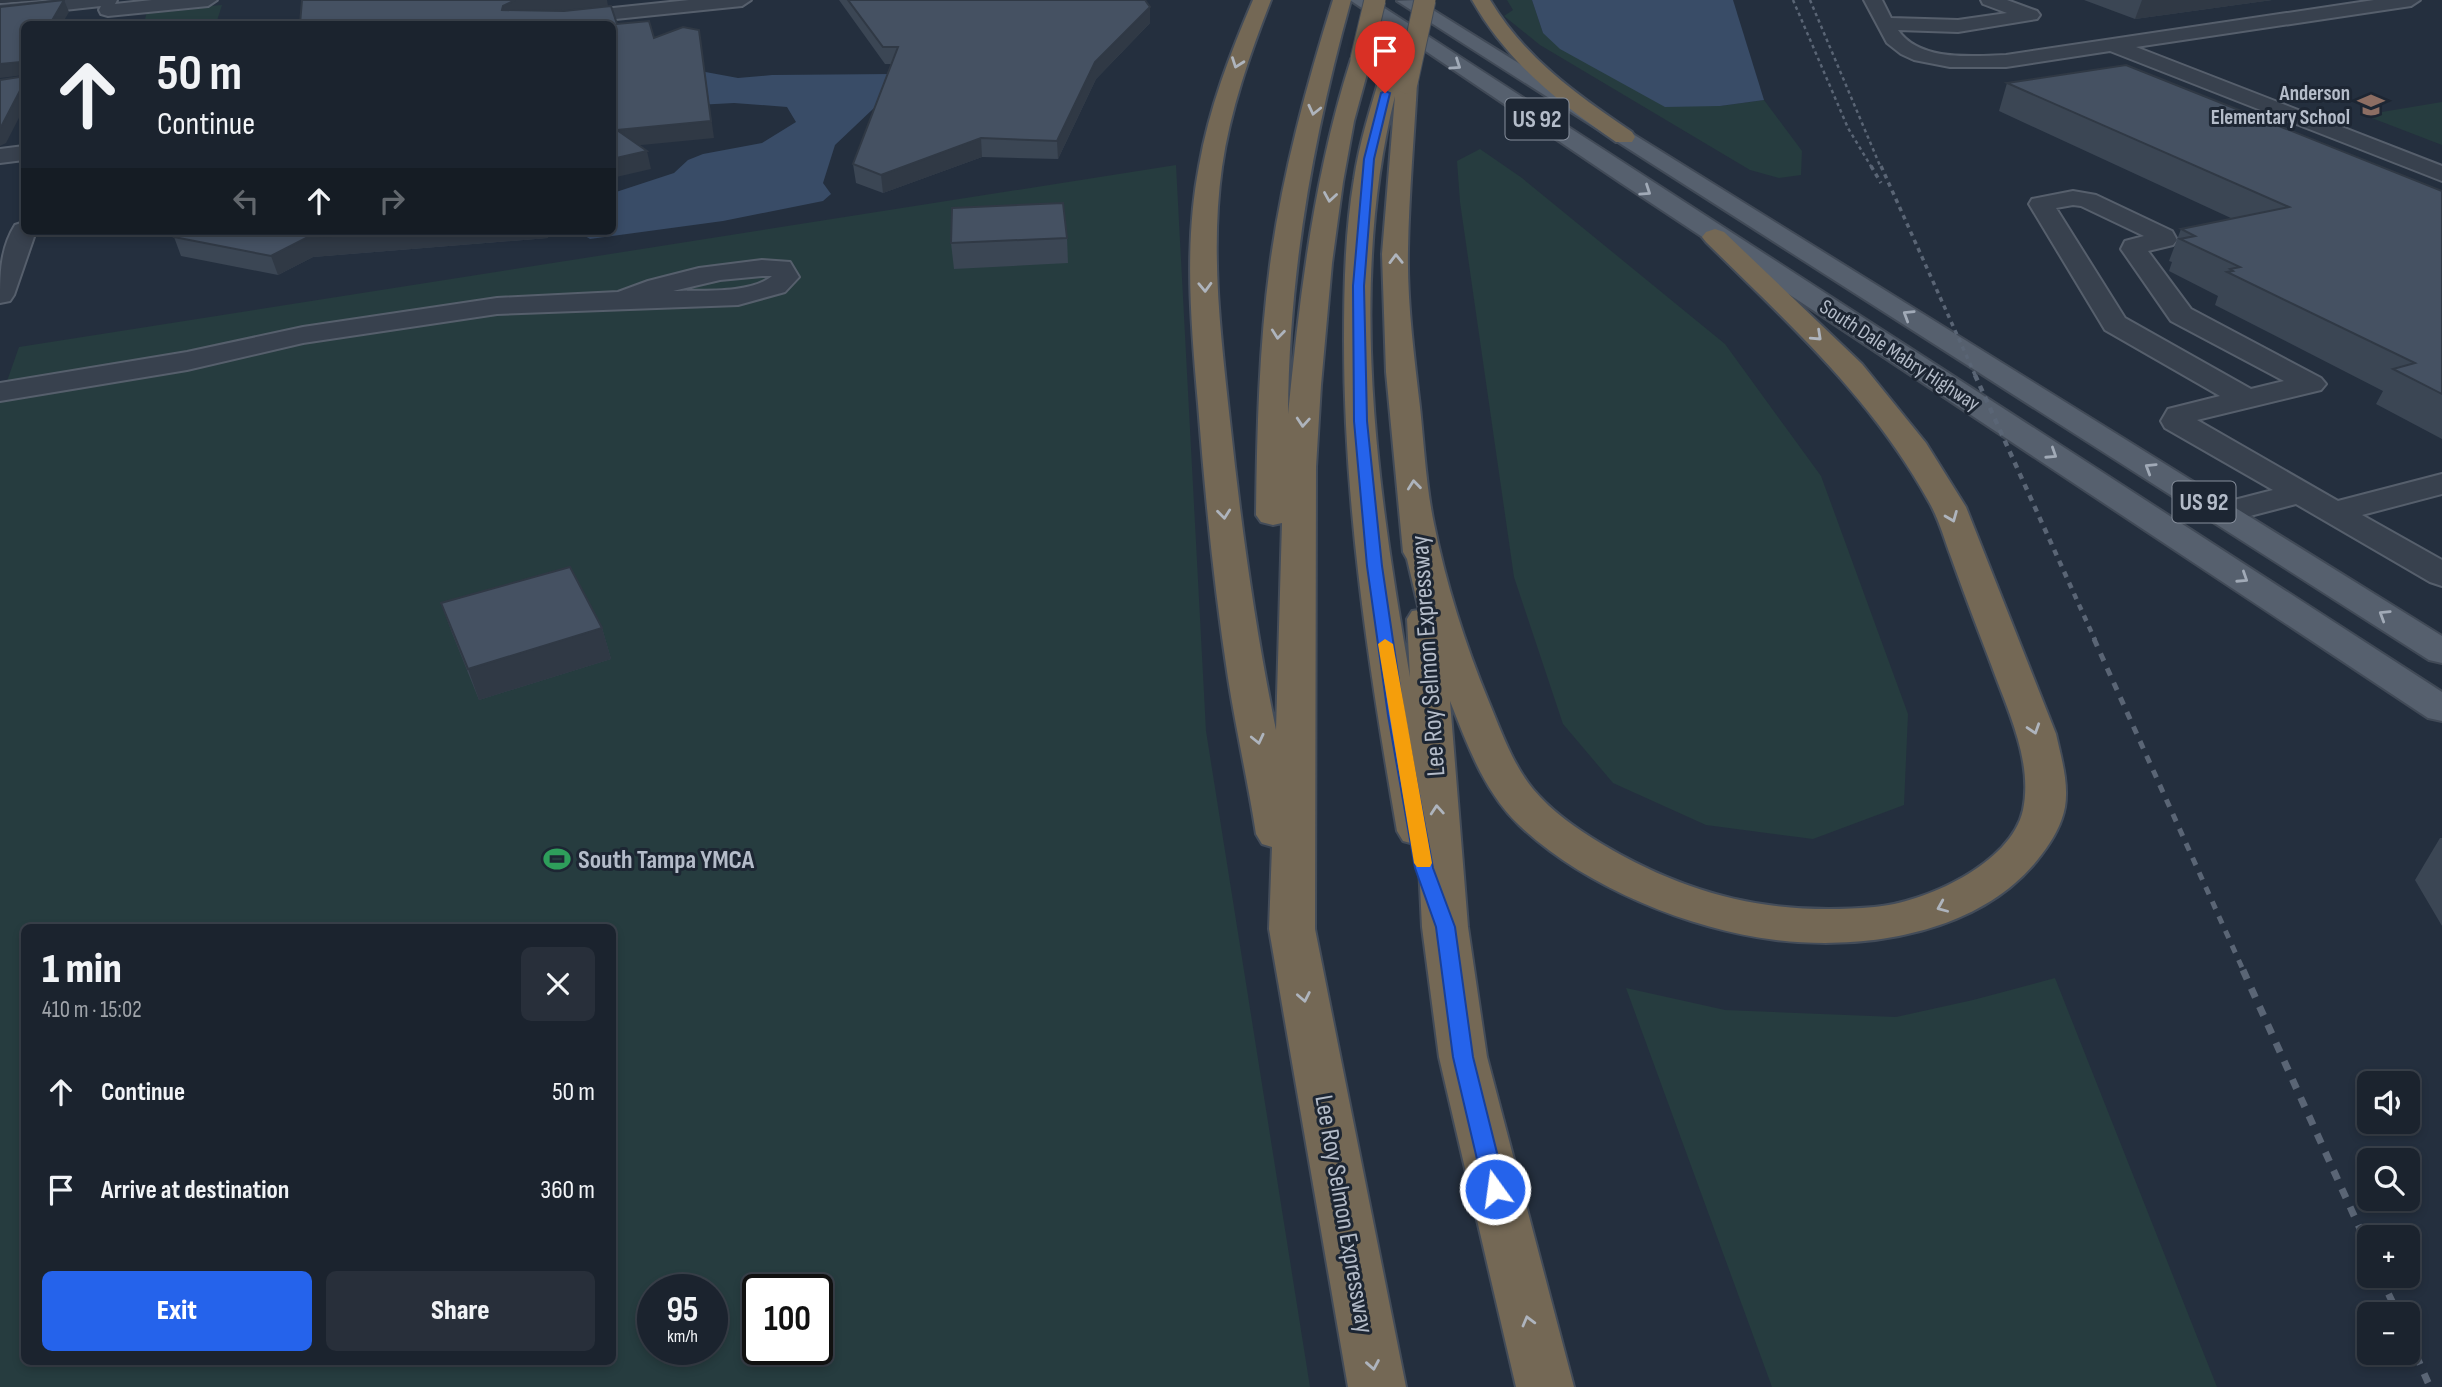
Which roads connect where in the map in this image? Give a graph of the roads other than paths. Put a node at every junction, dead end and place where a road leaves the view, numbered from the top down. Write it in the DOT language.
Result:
graph roads {
  1 [pos="208,0"];
  2 [pos="742,0"];
  3 [pos="1262,0"];
  4 [pos="1342,0"];
  5 [pos="1359,0"];
  6 [pos="1375,0"];
  7 [pos="1405,0"];
  8 [pos="1425,0"];
  9 [pos="1481,0"];
  10 [pos="1873,0"];
  11 [pos="1990,0"];
  12 [pos="2411,0"];
  13 [pos="108,9"];
  14 [pos="0,11"];
  15 [pos="546,21"];
  16 [pos="1886,24"];
  17 [pos="2113,45"];
  18 [pos="1399,77"];
  19 [pos="1624,137"];
  20 [pos="21,153"];
  21 [pos="0,156"];
  22 [pos="2439,187"];
  23 [pos="1715,237"];
  24 [pos="15,238"];
  25 [pos="0,295"];
  26 [pos="621,301"];
  27 [pos="0,391"];
  28 [pos="2247,399"];
  29 [pos="2442,484"];
  30 [pos="2301,493"];
  31 [pos="2334,512"];
  32 [pos="2223,513"];
  33 [pos="1418,525"];
  34 [pos="2442,575"];
  35 [pos="2442,652"];
  36 [pos="2442,709"];
  37 [pos="1445,927"];
  38 [pos="1292,929"];
  39 [pos="1377,1387"];
  40 [pos="1545,1387"];
  1 -- 13 [label="street"];
  2 -- 15 [label="street"];
  3 -- 38 [label="highway, one-way"];
  4 -- 38 [label="highway, one-way"];
  5 -- 23 [label="main road, South Dale Mabry Highway / US 92, one-way"];
  6 -- 38 [label="highway, Lee Roy Selmon Expressway, one-way, bridge"];
  7 -- 18 [label="highway"];
  7 -- 19 [label="main road, South Dale Mabry Highway / US 92"];
  8 -- 18 [label="highway, Lee Roy Selmon Expressway, bridge"];
  9 -- 19 [label="highway"];
  10 -- 16 [label="street"];
  11 -- 16 [label="street"];
  12 -- 17 [label="street"];
  13 -- 14 [label="street"];
  16 -- 17 [label="street"];
  17 -- 22 [label="street"];
  33 -- 18 [label="highway, Lee Roy Selmon Expressway, one-way"];
  18 -- 37 [label="highway"];
  32 -- 19 [label="main road, South Dale Mabry Highway / US 92, one-way"];
  20 -- 21 [label="street"];
  23 -- 33 [label="highway, one-way"];
  23 -- 36 [label="main road, South Dale Mabry Highway / US 92, one-way"];
  24 -- 25 [label="street"];
  26 -- 26 [label="street"];
  26 -- 27 [label="street"];
  28 -- 28 [label="street"];
  28 -- 30 [label="street"];
  29 -- 31 [label="street"];
  30 -- 31 [label="street"];
  30 -- 32 [label="street"];
  31 -- 34 [label="street"];
  35 -- 32 [label="main road, South Dale Mabry Highway / US 92, one-way"];
  37 -- 33 [label="highway, Lee Roy Selmon Expressway, one-way"];
  40 -- 37 [label="highway, Lee Roy Selmon Expressway, one-way"];
  38 -- 39 [label="highway, Lee Roy Selmon Expressway, one-way"];
}
